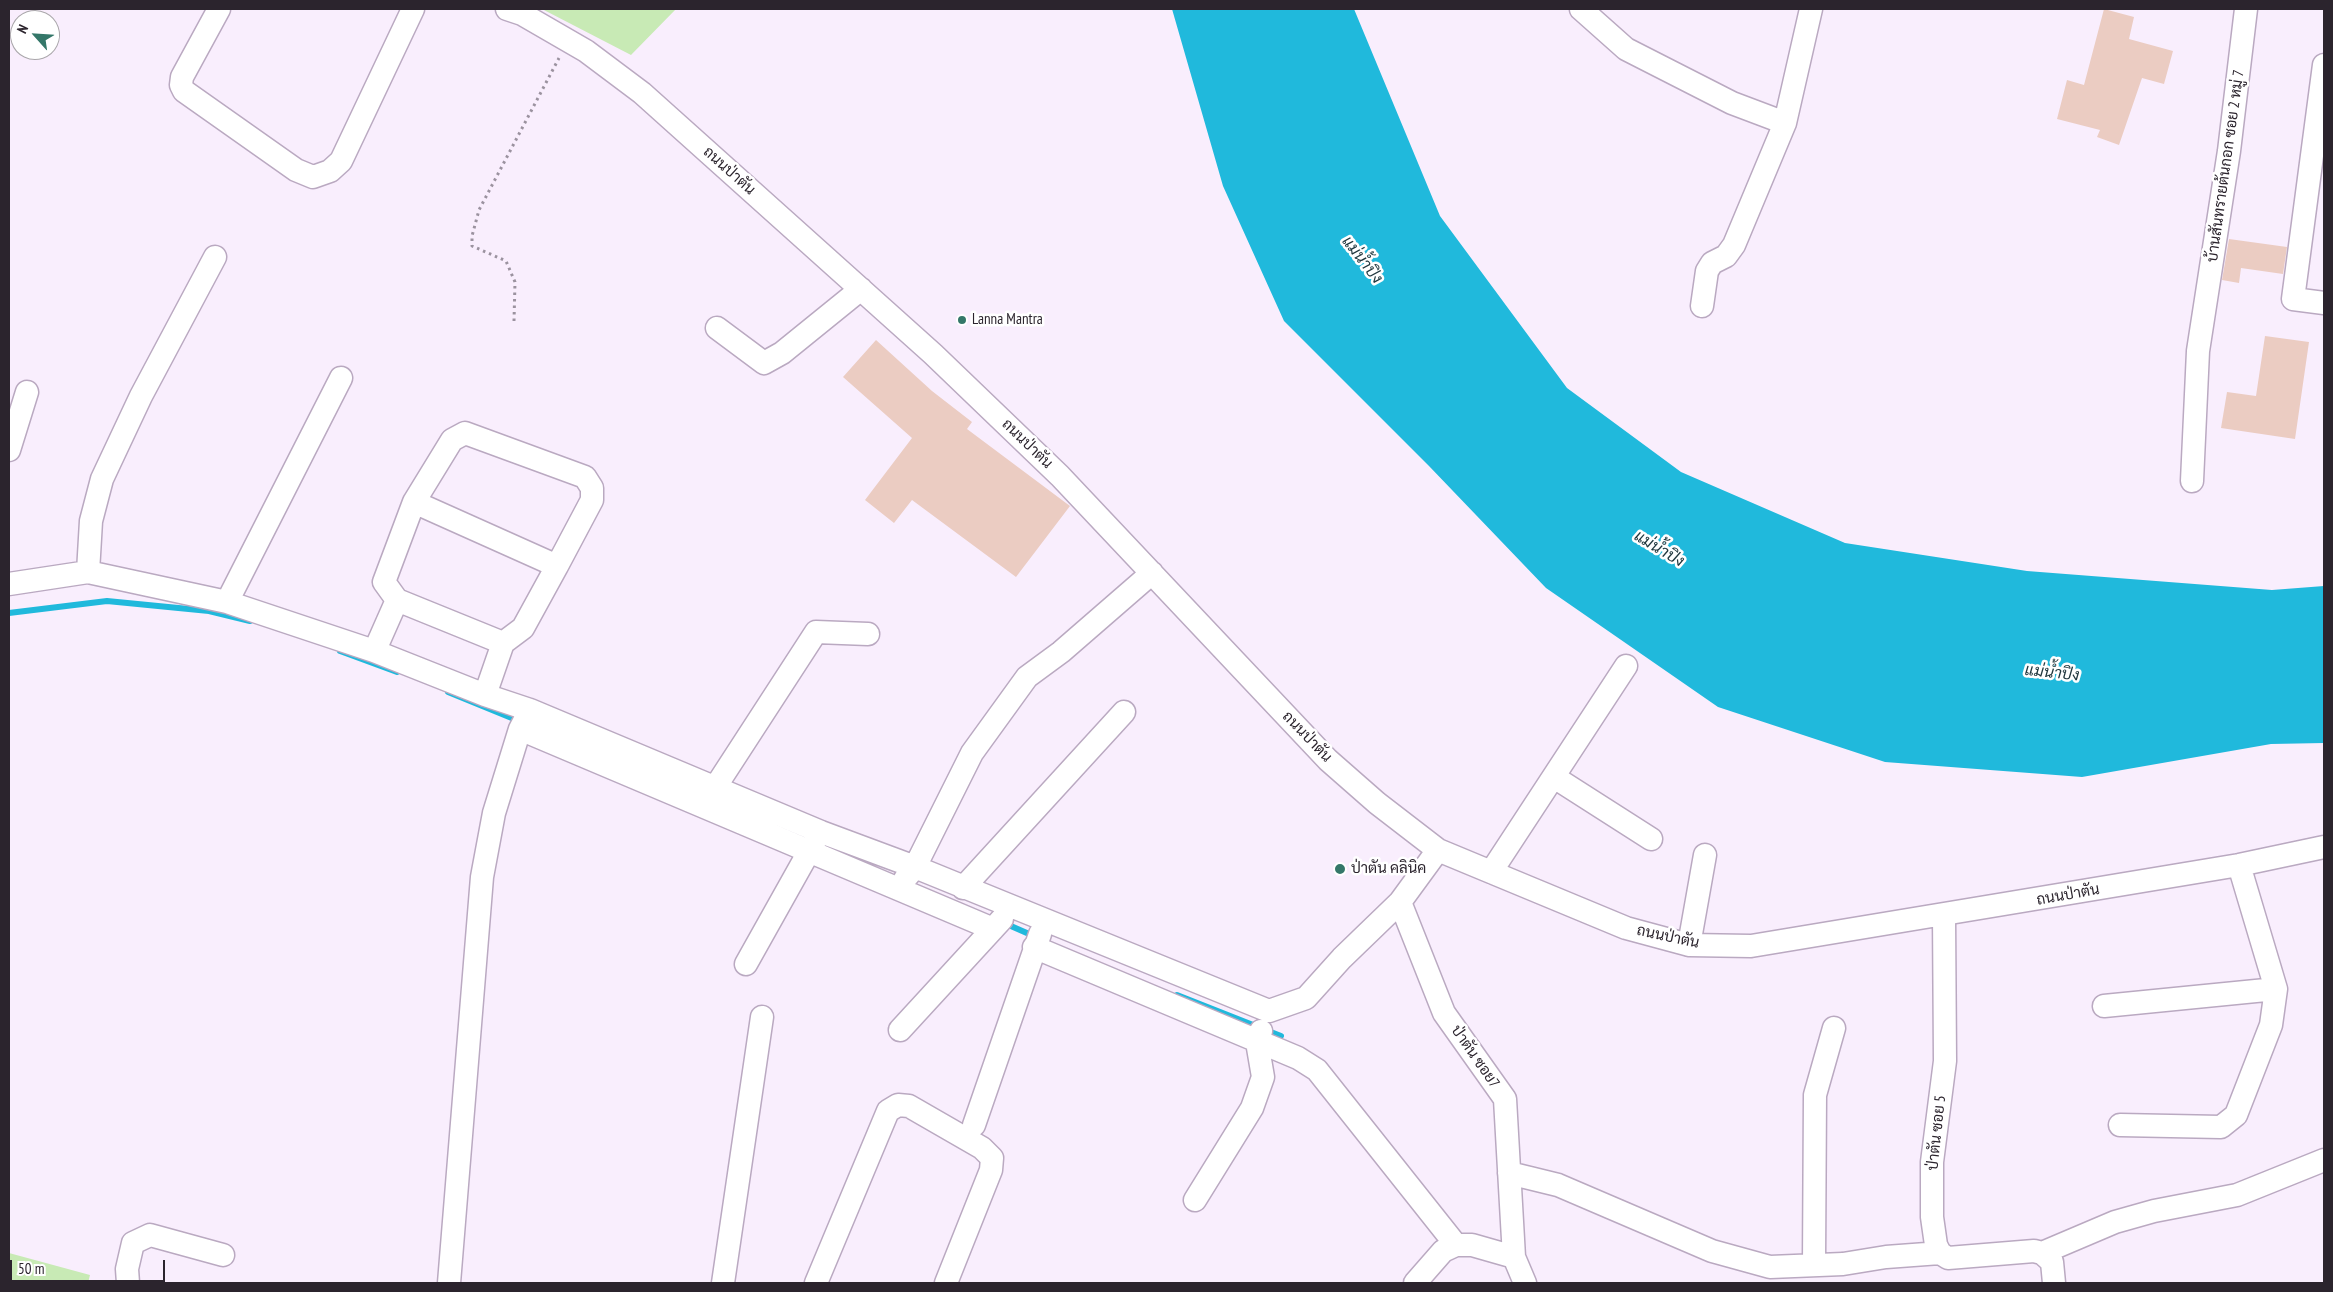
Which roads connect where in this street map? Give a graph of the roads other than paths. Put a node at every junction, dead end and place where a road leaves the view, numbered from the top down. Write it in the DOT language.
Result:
graph roads {
  1 [pos="219,9"];
  2 [pos="413,9"];
  3 [pos="508,9"];
  4 [pos="1581,9"];
  5 [pos="1811,9"];
  6 [pos="2246,9"];
  7 [pos="2324,64"];
  8 [pos="1785,123"];
  9 [pos="2317,180"];
  10 [pos="215,257"];
  11 [pos="861,289"];
  12 [pos="2324,303"];
  13 [pos="1702,306"];
  14 [pos="717,328"];
  15 [pos="342,378"];
  16 [pos="27,392"];
  17 [pos="9,450"];
  18 [pos="2192,481"];
  19 [pos="414,502"];
  20 [pos="557,566"];
  21 [pos="88,572"];
  22 [pos="1152,573"];
  23 [pos="9,584"];
  24 [pos="397,600"];
  25 [pos="226,602"];
  26 [pos="868,634"];
  27 [pos="378,642"];
  28 [pos="503,643"];
  29 [pos="1626,666"];
  30 [pos="485,695"];
  31 [pos="1124,712"];
  32 [pos="525,719"];
  33 [pos="1554,777"];
  34 [pos="716,786"];
  35 [pos="707,808"];
  36 [pos="821,832"];
  37 [pos="1650,839"];
  38 [pos="2324,847"];
  39 [pos="1438,850"];
  40 [pos="809,851"];
  41 [pos="1705,855"];
  42 [pos="2239,866"];
  43 [pos="915,867"];
  44 [pos="1491,872"];
  45 [pos="896,888"];
  46 [pos="963,888"];
  47 [pos="1400,902"];
  48 [pos="1012,908"];
  49 [pos="1944,916"];
  50 [pos="1046,922"];
  51 [pos="993,929"];
  52 [pos="1689,944"];
  53 [pos="1034,947"];
  54 [pos="1128,954"];
  55 [pos="746,964"];
  56 [pos="1119,983"];
  57 [pos="2276,989"];
  58 [pos="2104,1006"];
  59 [pos="1269,1012"];
  60 [pos="762,1017"];
  61 [pos="1834,1028"];
  62 [pos="900,1030"];
  63 [pos="1257,1042"];
  64 [pos="974,1125"];
  65 [pos="2120,1125"];
  66 [pos="2324,1160"];
  67 [pos="1509,1173"];
  68 [pos="1195,1200"];
  69 [pos="1456,1245"];
  70 [pos="2038,1252"];
  71 [pos="1940,1253"];
  72 [pos="223,1255"];
  73 [pos="1514,1257"];
  74 [pos="1814,1263"];
  75 [pos="128,1283"];
  76 [pos="449,1283"];
  77 [pos="723,1283"];
  78 [pos="816,1283"];
  79 [pos="946,1283"];
  80 [pos="1415,1283"];
  81 [pos="1525,1283"];
  82 [pos="2054,1283"];
  1 -- 2 [label="street"];
  3 -- 11 [label="street, ถนนป่าตัน"];
  4 -- 8 [label="street"];
  5 -- 8 [label="street"];
  6 -- 18 [label="street, บ้านสันทรายต้นกอก ซอย 2 หมู่ 7"];
  7 -- 9 [label="street"];
  8 -- 13 [label="street"];
  9 -- 12 [label="street"];
  10 -- 21 [label="street"];
  11 -- 14 [label="street"];
  11 -- 22 [label="street, ถนนป่าตัน"];
  15 -- 25 [label="street"];
  16 -- 17 [label="street"];
  19 -- 20 [label="street"];
  19 -- 20 [label="street"];
  19 -- 24 [label="street"];
  20 -- 28 [label="street"];
  21 -- 23 [label="street"];
  21 -- 25 [label="street"];
  22 -- 39 [label="street, ถนนป่าตัน"];
  22 -- 43 [label="street"];
  24 -- 27 [label="street"];
  24 -- 28 [label="street"];
  25 -- 30 [label="street"];
  26 -- 34 [label="street"];
  28 -- 30 [label="street"];
  29 -- 33 [label="street"];
  30 -- 32 [label="street"];
  31 -- 46 [label="street"];
  32 -- 34 [label="street"];
  32 -- 35 [label="street"];
  32 -- 76 [label="street"];
  33 -- 37 [label="street"];
  33 -- 44 [label="street"];
  34 -- 35 [label="street"];
  34 -- 36 [label="street"];
  35 -- 40 [label="street"];
  36 -- 40 [label="street"];
  36 -- 43 [label="street"];
  38 -- 42 [label="street, ถนนป่าตัน"];
  39 -- 44 [label="street, ถนนป่าตัน"];
  39 -- 47 [label="street"];
  40 -- 45 [label="street"];
  40 -- 55 [label="street"];
  41 -- 52 [label="street"];
  42 -- 49 [label="street, ถนนป่าตัน"];
  42 -- 57 [label="street"];
  43 -- 45 [label="street"];
  43 -- 46 [label="street"];
  44 -- 52 [label="street, ถนนป่าตัน"];
  45 -- 51 [label="street"];
  46 -- 48 [label="street"];
  47 -- 59 [label="street"];
  47 -- 67 [label="street, ป่าตัน ซอย7"];
  48 -- 50 [label="street"];
  48 -- 51 [label="street"];
  49 -- 52 [label="street, ถนนป่าตัน"];
  49 -- 71 [label="street, ป่าตัน ซอย 5"];
  50 -- 53 [label="street"];
  50 -- 54 [label="street"];
  51 -- 62 [label="street"];
  53 -- 56 [label="street"];
  53 -- 64 [label="street"];
  54 -- 56 [label="street"];
  54 -- 59 [label="street"];
  56 -- 63 [label="street"];
  57 -- 58 [label="street"];
  57 -- 65 [label="street"];
  59 -- 63 [label="street"];
  60 -- 77 [label="street"];
  61 -- 74 [label="street"];
  63 -- 68 [label="street"];
  63 -- 69 [label="street"];
  66 -- 70 [label="street"];
  67 -- 73 [label="street, ป่าตัน ซอย7"];
  67 -- 74 [label="street"];
  69 -- 73 [label="street"];
  69 -- 80 [label="street"];
  70 -- 71 [label="street"];
  70 -- 82 [label="street"];
  71 -- 74 [label="street"];
  72 -- 75 [label="street"];
  73 -- 81 [label="street, ป่าตัน ซอย7"];
  78 -- 79 [label="street"];
}
